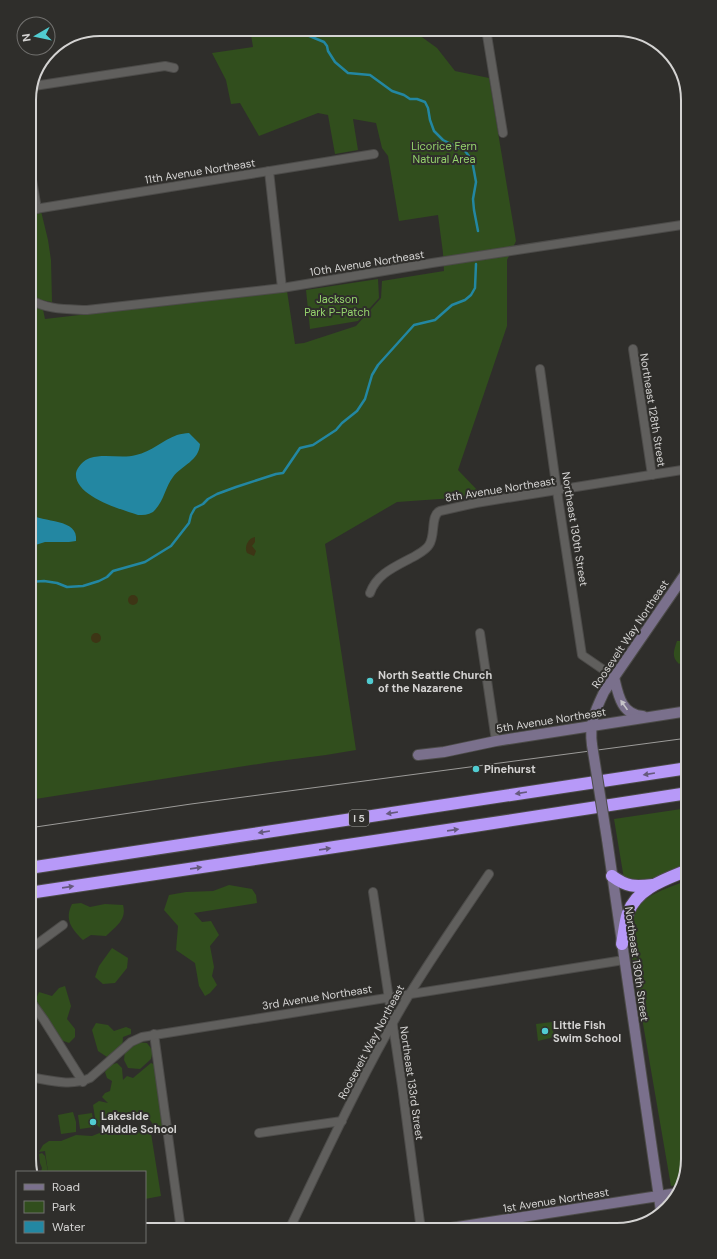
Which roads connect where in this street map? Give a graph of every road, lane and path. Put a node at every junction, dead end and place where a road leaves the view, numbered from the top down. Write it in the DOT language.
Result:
graph roads {
  1 [pos="487,36"];
  2 [pos="174,68"];
  3 [pos="38,85"];
  4 [pos="503,133"];
  5 [pos="374,154"];
  6 [pos="269,171"];
  7 [pos="36,209"];
  8 [pos="681,225"];
  9 [pos="282,288"];
  10 [pos="36,304"];
  11 [pos="633,349"];
  12 [pos="540,369"];
  13 [pos="681,470"];
  14 [pos="652,475"];
  15 [pos="557,491"];
  16 [pos="681,580"];
  17 [pos="370,592"];
  18 [pos="480,633"];
  19 [pos="614,677"];
  20 [pos="681,712"];
  21 [pos="651,717"];
  22 [pos="591,736"];
  23 [pos="496,740"];
  24 [pos="418,755"];
  25 [pos="681,769"];
  26 [pos="681,794"];
  27 [pos="36,867"];
  28 [pos="681,873"];
  29 [pos="489,874"];
  30 [pos="612,876"];
  31 [pos="653,885"];
  32 [pos="36,892"];
  33 [pos="373,892"];
  34 [pos="63,925"];
  35 [pos="622,944"];
  36 [pos="36,945"];
  37 [pos="624,960"];
  38 [pos="410,994"];
  39 [pos="388,998"];
  40 [pos="36,1009"];
  41 [pos="392,1023"];
  42 [pos="154,1034"];
  43 [pos="36,1078"];
  44 [pos="83,1082"];
  45 [pos="342,1121"];
  46 [pos="259,1133"];
  47 [pos="670,1194"];
  48 [pos="659,1196"];
  49 [pos="660,1206"];
  50 [pos="180,1223"];
  51 [pos="292,1223"];
  52 [pos="420,1223"];
  53 [pos="484,1223"];
  1 -- 4 [label="street"];
  2 -- 3 [label="street"];
  5 -- 6 [label="street, 11th Avenue Northeast"];
  6 -- 7 [label="street, 11th Avenue Northeast"];
  6 -- 9 [label="street"];
  8 -- 9 [label="street, 10th Avenue Northeast"];
  9 -- 10 [label="street, 10th Avenue Northeast"];
  11 -- 14 [label="street, Northeast 128th Street"];
  12 -- 15 [label="street, Northeast 130th Street"];
  13 -- 14 [label="street, 8th Avenue Northeast"];
  14 -- 15 [label="street, 8th Avenue Northeast"];
  15 -- 17 [label="street, 8th Avenue Northeast"];
  15 -- 19 [label="street, Northeast 130th Street"];
  16 -- 19 [label="main road, Roosevelt Way Northeast"];
  18 -- 23 [label="street"];
  21 -- 19 [label="main road, one-way"];
  19 -- 22 [label="main road, Roosevelt Way Northeast"];
  20 -- 21 [label="main road, 5th Avenue Northeast"];
  21 -- 22 [label="main road, 5th Avenue Northeast"];
  22 -- 23 [label="main road, 5th Avenue Northeast"];
  22 -- 30 [label="main road, Northeast 130th Street, bridge"];
  23 -- 24 [label="main road, 5th Avenue Northeast"];
  25 -- 27 [label="highway, I 5, one-way"];
  32 -- 26 [label="highway, I 5, one-way"];
  28 -- 31 [label="highway"];
  29 -- 38 [label="street, Roosevelt Way Northeast"];
  30 -- 31 [label="highway"];
  30 -- 35 [label="main road, Northeast 130th Street"];
  31 -- 35 [label="highway"];
  33 -- 39 [label="street, Northeast 133rd Street"];
  34 -- 36 [label="street"];
  35 -- 37 [label="main road, Northeast 130th Street"];
  37 -- 38 [label="street, 3rd Avenue Northeast"];
  37 -- 48 [label="main road, Northeast 130th Street"];
  38 -- 39 [label="street, 3rd Avenue Northeast"];
  38 -- 41 [label="street, Roosevelt Way Northeast"];
  39 -- 41 [label="street, Northeast 133rd Street"];
  39 -- 42 [label="street, 3rd Avenue Northeast"];
  40 -- 44 [label="street"];
  41 -- 45 [label="street, Roosevelt Way Northeast"];
  41 -- 52 [label="street, Northeast 133rd Street"];
  42 -- 44 [label="street, 3rd Avenue Northeast"];
  42 -- 50 [label="street"];
  43 -- 44 [label="street"];
  45 -- 46 [label="street"];
  45 -- 51 [label="street, Roosevelt Way Northeast"];
  47 -- 48 [label="main road, 1st Avenue Northeast"];
  48 -- 49 [label="main road, Northeast 130th Street"];
  48 -- 53 [label="main road, 1st Avenue Northeast"];
}
